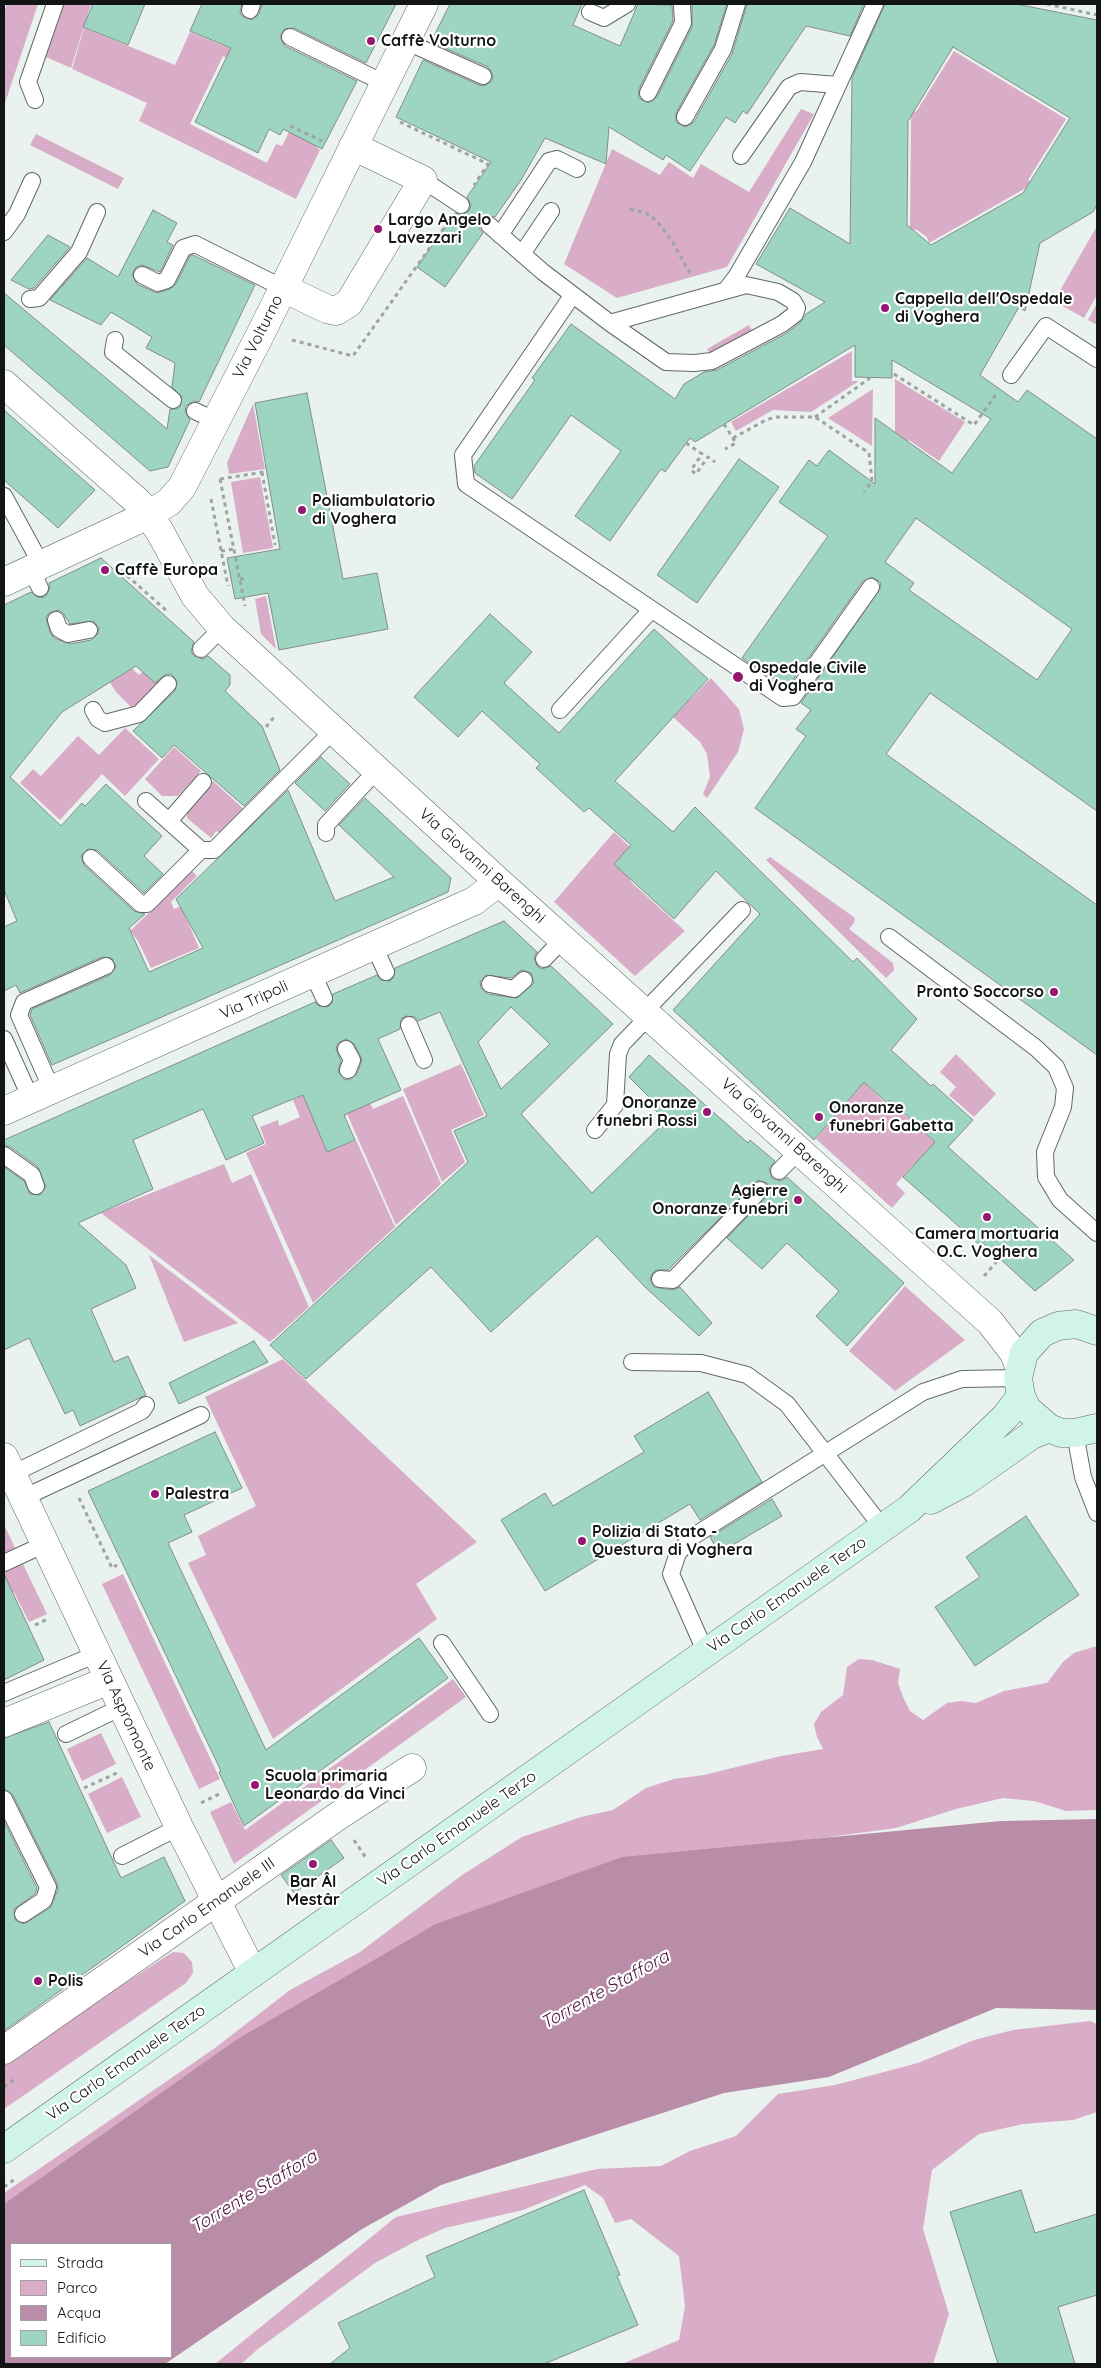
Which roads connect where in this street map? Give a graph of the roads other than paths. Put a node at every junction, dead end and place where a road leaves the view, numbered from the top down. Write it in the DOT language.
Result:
graph roads {
  1 [pos="55,4"];
  2 [pos="424,4"];
  3 [pos="627,4"];
  4 [pos="682,4"];
  5 [pos="738,4"];
  6 [pos="875,4"];
  7 [pos="590,12"];
  8 [pos="290,37"];
  9 [pos="405,41"];
  10 [pos="483,76"];
  11 [pos="384,83"];
  12 [pos="838,85"];
  13 [pos="648,93"];
  14 [pos="34,100"];
  15 [pos="685,117"];
  16 [pos="352,146"];
  17 [pos="741,156"];
  18 [pos="577,169"];
  19 [pos="423,180"];
  20 [pos="32,181"];
  21 [pos="461,205"];
  22 [pos="551,211"];
  23 [pos="97,212"];
  24 [pos="4,232"];
  25 [pos="522,254"];
  26 [pos="142,275"];
  27 [pos="283,288"];
  28 [pos="726,290"];
  29 [pos="572,296"];
  30 [pos="30,299"];
  31 [pos="610,323"];
  32 [pos="115,340"];
  33 [pos="1097,359"];
  34 [pos="1011,374"];
  35 [pos="4,384"];
  36 [pos="173,400"];
  37 [pos="4,496"];
  38 [pos="148,515"];
  39 [pos="37,573"];
  40 [pos="4,582"];
  41 [pos="871,587"];
  42 [pos="651,610"];
  43 [pos="56,620"];
  44 [pos="222,628"];
  45 [pos="89,630"];
  46 [pos="201,649"];
  47 [pos="168,684"];
  48 [pos="93,710"];
  49 [pos="560,710"];
  50 [pos="333,731"];
  51 [pos="377,770"];
  52 [pos="204,782"];
  53 [pos="146,801"];
  54 [pos="169,821"];
  55 [pos="326,833"];
  56 [pos="201,850"];
  57 [pos="91,858"];
  58 [pos="500,882"];
  59 [pos="742,910"];
  60 [pos="889,937"];
  61 [pos="563,939"];
  62 [pos="374,946"];
  63 [pos="544,959"];
  64 [pos="106,966"];
  65 [pos="386,972"];
  66 [pos="313,974"];
  67 [pos="524,980"];
  68 [pos="490,984"];
  69 [pos="324,998"];
  70 [pos="647,1014"];
  71 [pos="409,1025"];
  72 [pos="4,1039"];
  73 [pos="346,1049"];
  74 [pos="424,1060"];
  75 [pos="348,1070"];
  76 [pos="41,1095"];
  77 [pos="4,1111"];
  78 [pos="595,1130"];
  79 [pos="800,1150"];
  80 [pos="4,1155"];
  81 [pos="779,1171"];
  82 [pos="36,1186"];
  83 [pos="760,1190"];
  84 [pos="1097,1233"];
  85 [pos="660,1279"];
  86 [pos="990,1322"];
  87 [pos="1096,1329"];
  88 [pos="1042,1333"];
  89 [pos="632,1362"];
  90 [pos="1019,1380"];
  91 [pos="146,1405"];
  92 [pos="201,1415"];
  93 [pos="1074,1430"];
  94 [pos="826,1453"];
  95 [pos="13,1476"];
  96 [pos="909,1509"];
  97 [pos="1097,1513"];
  98 [pos="882,1527"];
  99 [pos="45,1544"];
  100 [pos="4,1563"];
  101 [pos="442,1643"];
  102 [pos="706,1653"];
  103 [pos="97,1654"];
  104 [pos="109,1680"];
  105 [pos="4,1693"];
  106 [pos="122,1707"];
  107 [pos="490,1714"];
  108 [pos="4,1723"];
  109 [pos="66,1734"];
  110 [pos="412,1768"];
  111 [pos="4,1799"];
  112 [pos="179,1827"];
  113 [pos="122,1856"];
  114 [pos="217,1901"];
  115 [pos="23,1914"];
  116 [pos="253,1973"];
  117 [pos="4,2050"];
  118 [pos="4,2149"];
  1 -- 14 [label="lane"];
  2 -- 9 [label="street, Via Volturno"];
  3 -- 7 [label="lane"];
  4 -- 13 [label="lane"];
  5 -- 15 [label="lane"];
  6 -- 12 [label="lane"];
  8 -- 11 [label="lane"];
  9 -- 10 [label="lane"];
  9 -- 11 [label="street, Via Volturno"];
  11 -- 16 [label="street, Via Volturno"];
  12 -- 17 [label="lane"];
  12 -- 28 [label="lane"];
  16 -- 19 [label="street"];
  16 -- 27 [label="street, Via Volturno"];
  18 -- 25 [label="lane"];
  19 -- 21 [label="lane"];
  19 -- 27 [label="street"];
  20 -- 24 [label="lane"];
  22 -- 25 [label="lane"];
  23 -- 30 [label="lane"];
  25 -- 29 [label="lane"];
  26 -- 27 [label="lane"];
  27 -- 38 [label="street, Via Volturno"];
  28 -- 31 [label="lane"];
  28 -- 31 [label="lane"];
  29 -- 31 [label="lane"];
  29 -- 42 [label="lane"];
  32 -- 36 [label="lane"];
  33 -- 34 [label="lane"];
  35 -- 38 [label="street, Via Giovanni Barenghi"];
  37 -- 39 [label="lane"];
  38 -- 39 [label="street, Via Volturno"];
  38 -- 44 [label="street, Via Giovanni Barenghi"];
  39 -- 40 [label="street, Via Volturno"];
  41 -- 42 [label="lane"];
  42 -- 49 [label="lane"];
  43 -- 45 [label="lane"];
  44 -- 46 [label="lane"];
  44 -- 50 [label="street, Via Giovanni Barenghi"];
  47 -- 48 [label="lane"];
  50 -- 51 [label="street, Via Giovanni Barenghi"];
  50 -- 56 [label="lane"];
  51 -- 55 [label="lane"];
  51 -- 58 [label="street, Via Giovanni Barenghi"];
  52 -- 54 [label="lane"];
  53 -- 54 [label="lane"];
  54 -- 56 [label="lane"];
  56 -- 57 [label="lane"];
  58 -- 61 [label="street, Via Giovanni Barenghi"];
  58 -- 62 [label="street, Via Tripoli"];
  59 -- 70 [label="lane"];
  60 -- 84 [label="lane"];
  61 -- 63 [label="lane"];
  61 -- 70 [label="street, Via Giovanni Barenghi"];
  62 -- 65 [label="lane"];
  62 -- 66 [label="street, Via Tripoli"];
  64 -- 76 [label="lane"];
  66 -- 69 [label="lane"];
  66 -- 76 [label="street, Via Tripoli"];
  67 -- 68 [label="lane"];
  70 -- 78 [label="lane"];
  70 -- 79 [label="street, Via Giovanni Barenghi"];
  71 -- 74 [label="lane"];
  72 -- 76 [label="lane"];
  73 -- 75 [label="lane"];
  76 -- 77 [label="street, Via Tripoli"];
  79 -- 81 [label="lane"];
  79 -- 86 [label="street, Via Giovanni Barenghi"];
  80 -- 82 [label="lane"];
  83 -- 85 [label="lane"];
  86 -- 88 [label="street, Via Giovanni Barenghi"];
  86 -- 90 [label="street, Via Giovanni Barenghi"];
  87 -- 88 [label="main road, Via Carlo Emanuele Terzo"];
  88 -- 90 [label="main road, Via Carlo Emanuele Terzo"];
  89 -- 94 [label="lane"];
  90 -- 93 [label="main road"];
  90 -- 94 [label="lane"];
  90 -- 96 [label="main road, Via Carlo Emanuele Terzo"];
  91 -- 95 [label="lane"];
  92 -- 95 [label="lane"];
  93 -- 96 [label="main road, Via Carlo Emanuele Terzo"];
  93 -- 97 [label="lane"];
  94 -- 98 [label="lane"];
  94 -- 102 [label="lane"];
  95 -- 99 [label="street, Via Aspromonte"];
  96 -- 98 [label="main road, Via Carlo Emanuele Terzo"];
  98 -- 102 [label="main road, Via Carlo Emanuele Terzo"];
  99 -- 100 [label="lane"];
  99 -- 103 [label="street, Via Aspromonte"];
  101 -- 107 [label="lane"];
  102 -- 116 [label="main road, Via Carlo Emanuele Terzo"];
  103 -- 104 [label="street, Via Aspromonte"];
  103 -- 105 [label="lane"];
  104 -- 106 [label="street, Via Aspromonte"];
  104 -- 108 [label="street"];
  106 -- 109 [label="lane"];
  106 -- 112 [label="street, Via Aspromonte"];
  110 -- 114 [label="street, Via Carlo Emanuele III"];
  111 -- 115 [label="lane"];
  112 -- 113 [label="lane"];
  112 -- 114 [label="street, Via Aspromonte"];
  114 -- 116 [label="street, Via Aspromonte"];
  114 -- 117 [label="street, Via Carlo Emanuele III"];
  116 -- 118 [label="main road, Via Carlo Emanuele Terzo"];
}
